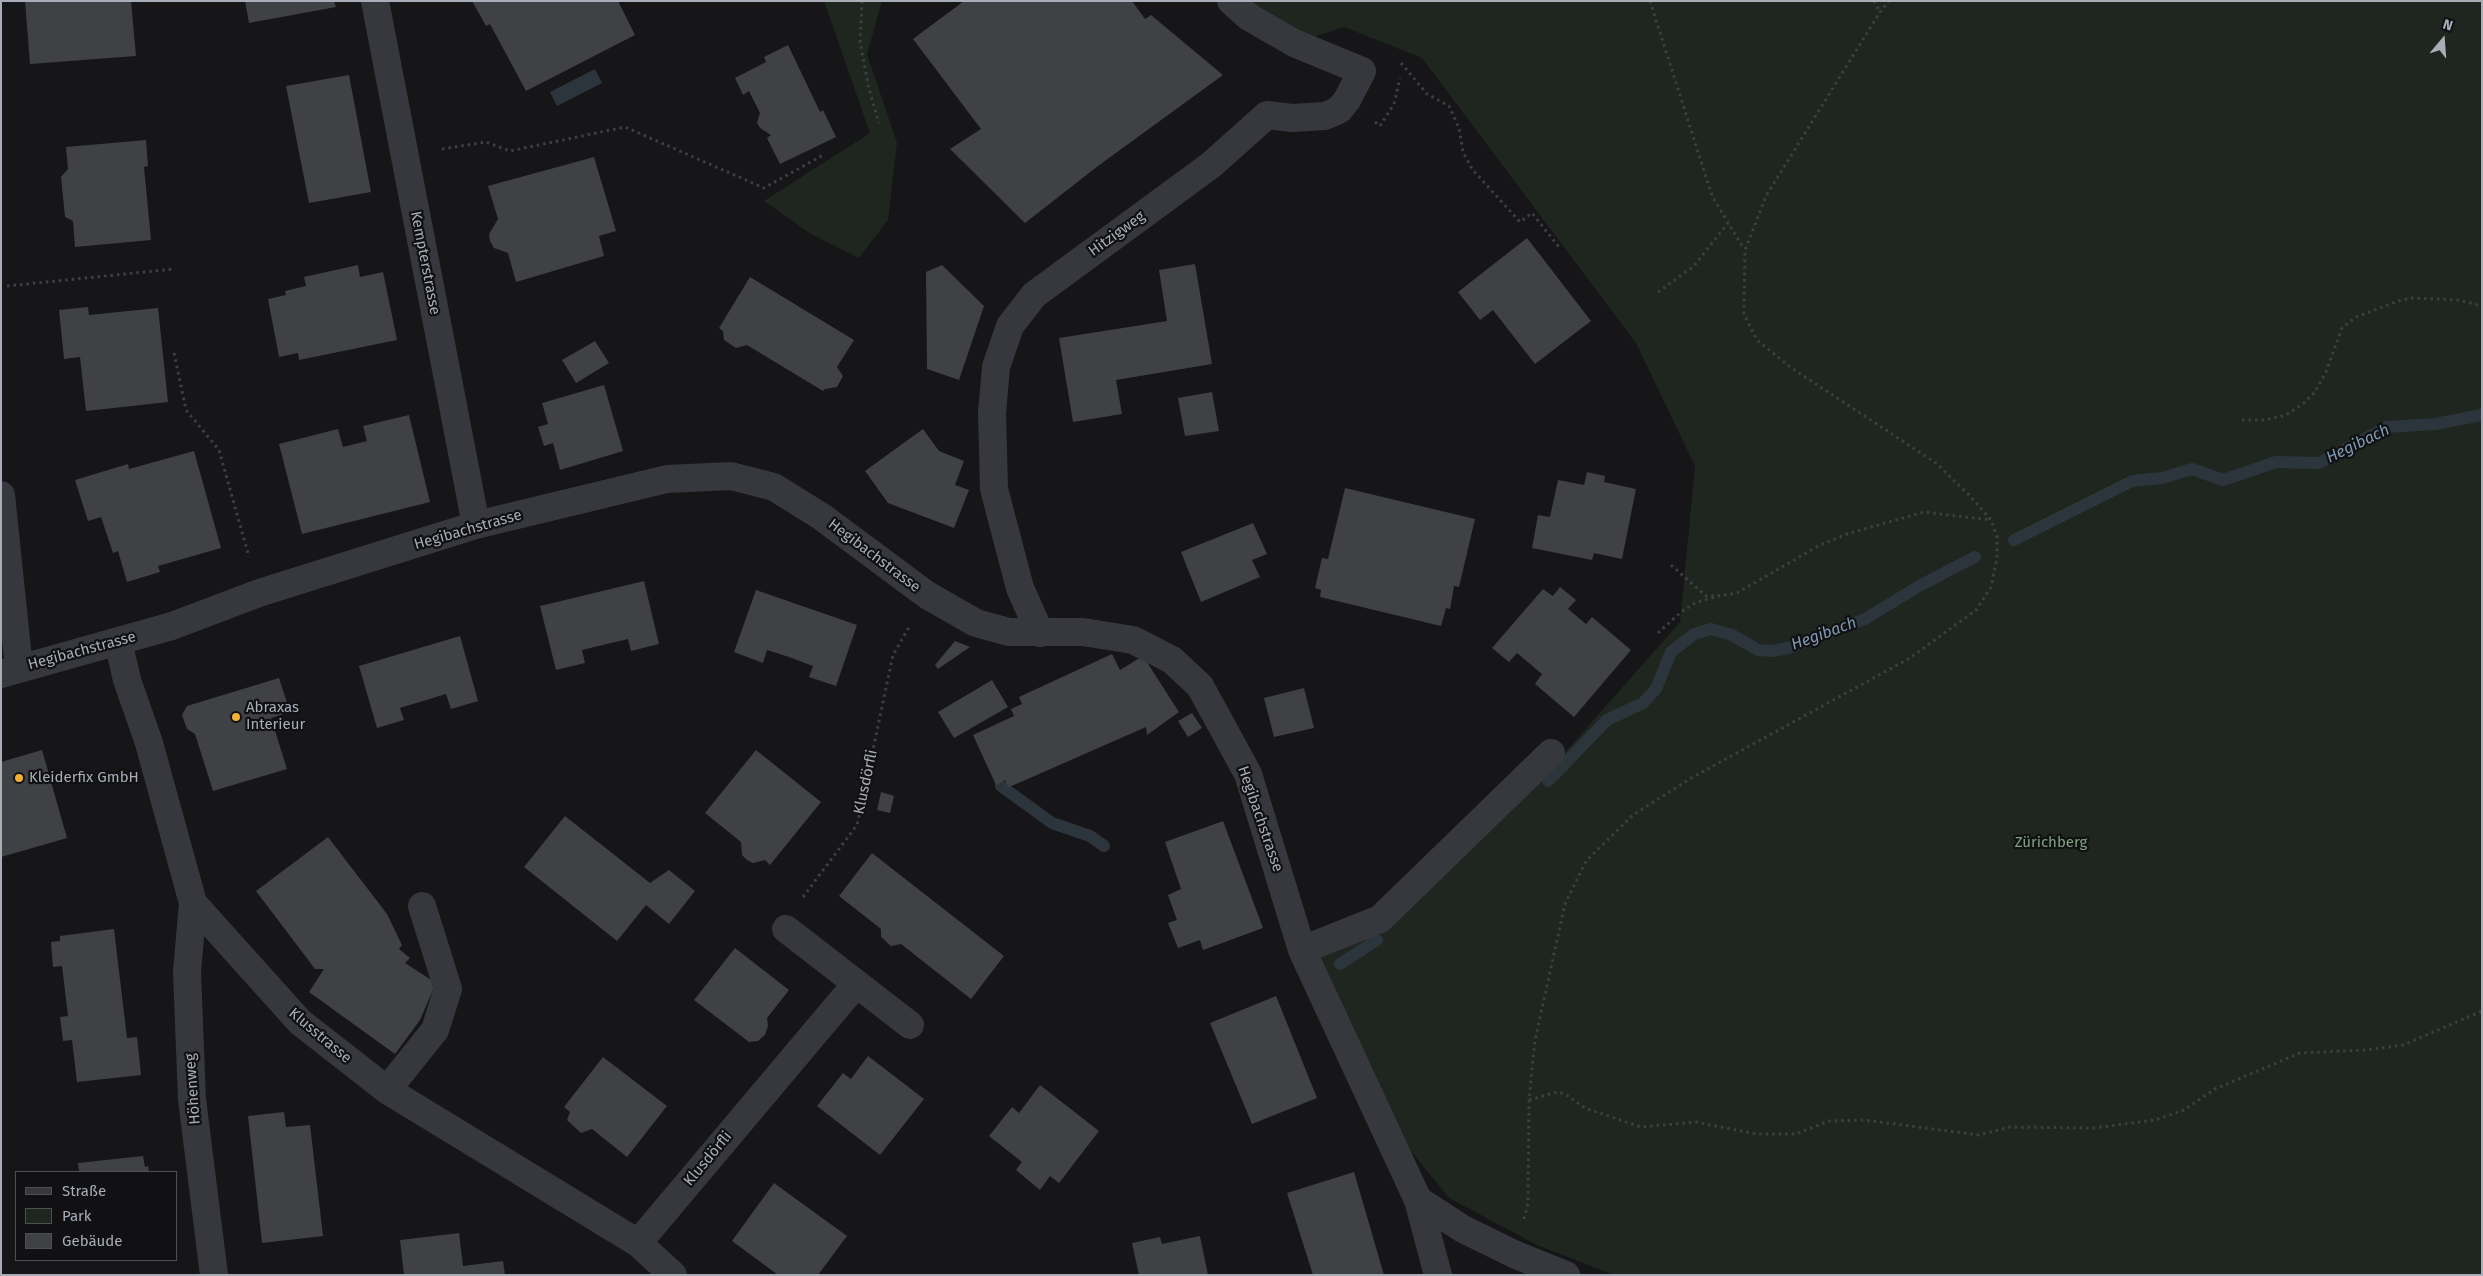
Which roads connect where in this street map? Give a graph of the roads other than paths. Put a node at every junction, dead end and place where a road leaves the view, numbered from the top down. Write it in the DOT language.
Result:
graph roads {
  1 [pos="375,1"];
  2 [pos="1231,1"];
  3 [pos="1,495"];
  4 [pos="476,525"];
  5 [pos="1040,633"];
  6 [pos="118,641"];
  7 [pos="10,671"];
  8 [pos="1551,753"];
  9 [pos="192,903"];
  10 [pos="422,906"];
  11 [pos="786,929"];
  12 [pos="1302,950"];
  13 [pos="856,984"];
  14 [pos="910,1025"];
  15 [pos="387,1090"];
  16 [pos="1418,1200"];
  17 [pos="638,1242"];
  18 [pos="214,1275"];
  19 [pos="674,1275"];
  20 [pos="1438,1275"];
  21 [pos="1566,1275"];
  1 -- 4 [label="street, Kempterstrasse"];
  2 -- 5 [label="street, Hitzigweg"];
  3 -- 7 [label="street"];
  4 -- 5 [label="street, Hegibachstrasse"];
  4 -- 6 [label="street, Hegibachstrasse"];
  5 -- 12 [label="street, Hegibachstrasse"];
  6 -- 7 [label="street, Hegibachstrasse"];
  6 -- 9 [label="street, Klusstrasse"];
  8 -- 12 [label="street"];
  9 -- 15 [label="street, Klusstrasse"];
  9 -- 18 [label="street, Höhenweg"];
  10 -- 15 [label="street"];
  11 -- 13 [label="street"];
  12 -- 16 [label="street, Hegibachstrasse"];
  13 -- 14 [label="street"];
  13 -- 17 [label="street, Klusdörfli"];
  15 -- 17 [label="street, Klusstrasse"];
  16 -- 20 [label="street, Hegibachstrasse"];
  16 -- 21 [label="street"];
  17 -- 19 [label="street, Klusstrasse"];
}
